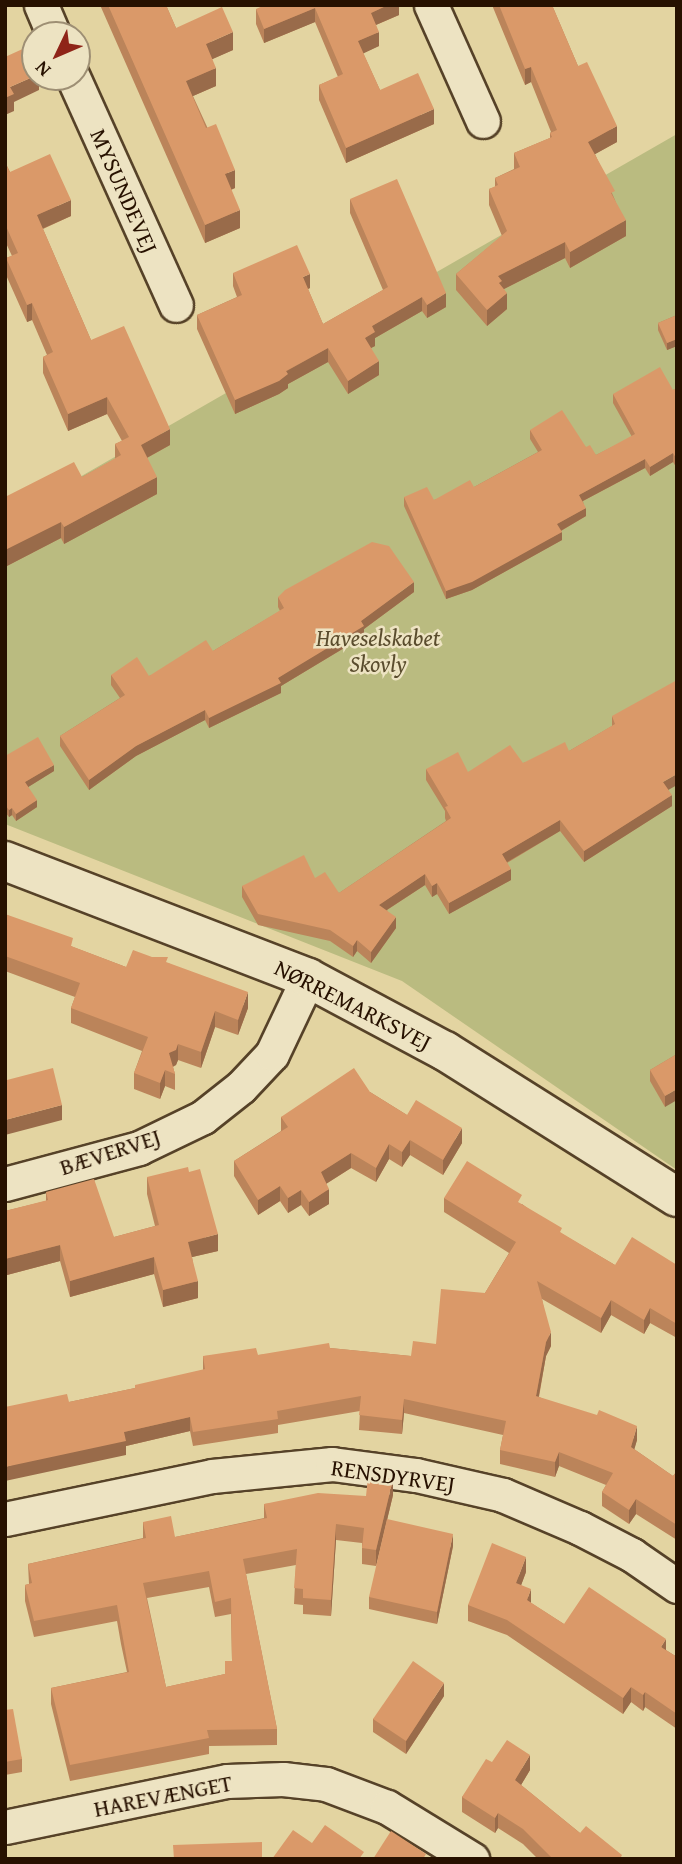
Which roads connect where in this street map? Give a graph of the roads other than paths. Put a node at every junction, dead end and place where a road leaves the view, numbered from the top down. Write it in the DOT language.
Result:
graph roads {
  1 [pos="431,5"];
  2 [pos="79,91"];
  3 [pos="483,121"];
  4 [pos="176,305"];
  5 [pos="5,861"];
  6 [pos="308,978"];
  7 [pos="5,1184"];
  8 [pos="677,1197"];
  9 [pos="5,1518"];
  10 [pos="677,1586"];
  11 [pos="5,1827"];
  12 [pos="472,1859"];
  1 -- 3 [label="street"];
  2 -- 4 [label="street, MYSUNDEVEJ"];
  5 -- 6 [label="street, NØRREMARKSVEJ"];
  6 -- 7 [label="street, BÆVERVEJ"];
  6 -- 8 [label="street, NØRREMARKSVEJ"];
  9 -- 10 [label="street, RENSDYRVEJ"];
  11 -- 12 [label="street, HAREVÆNGET"];
}
